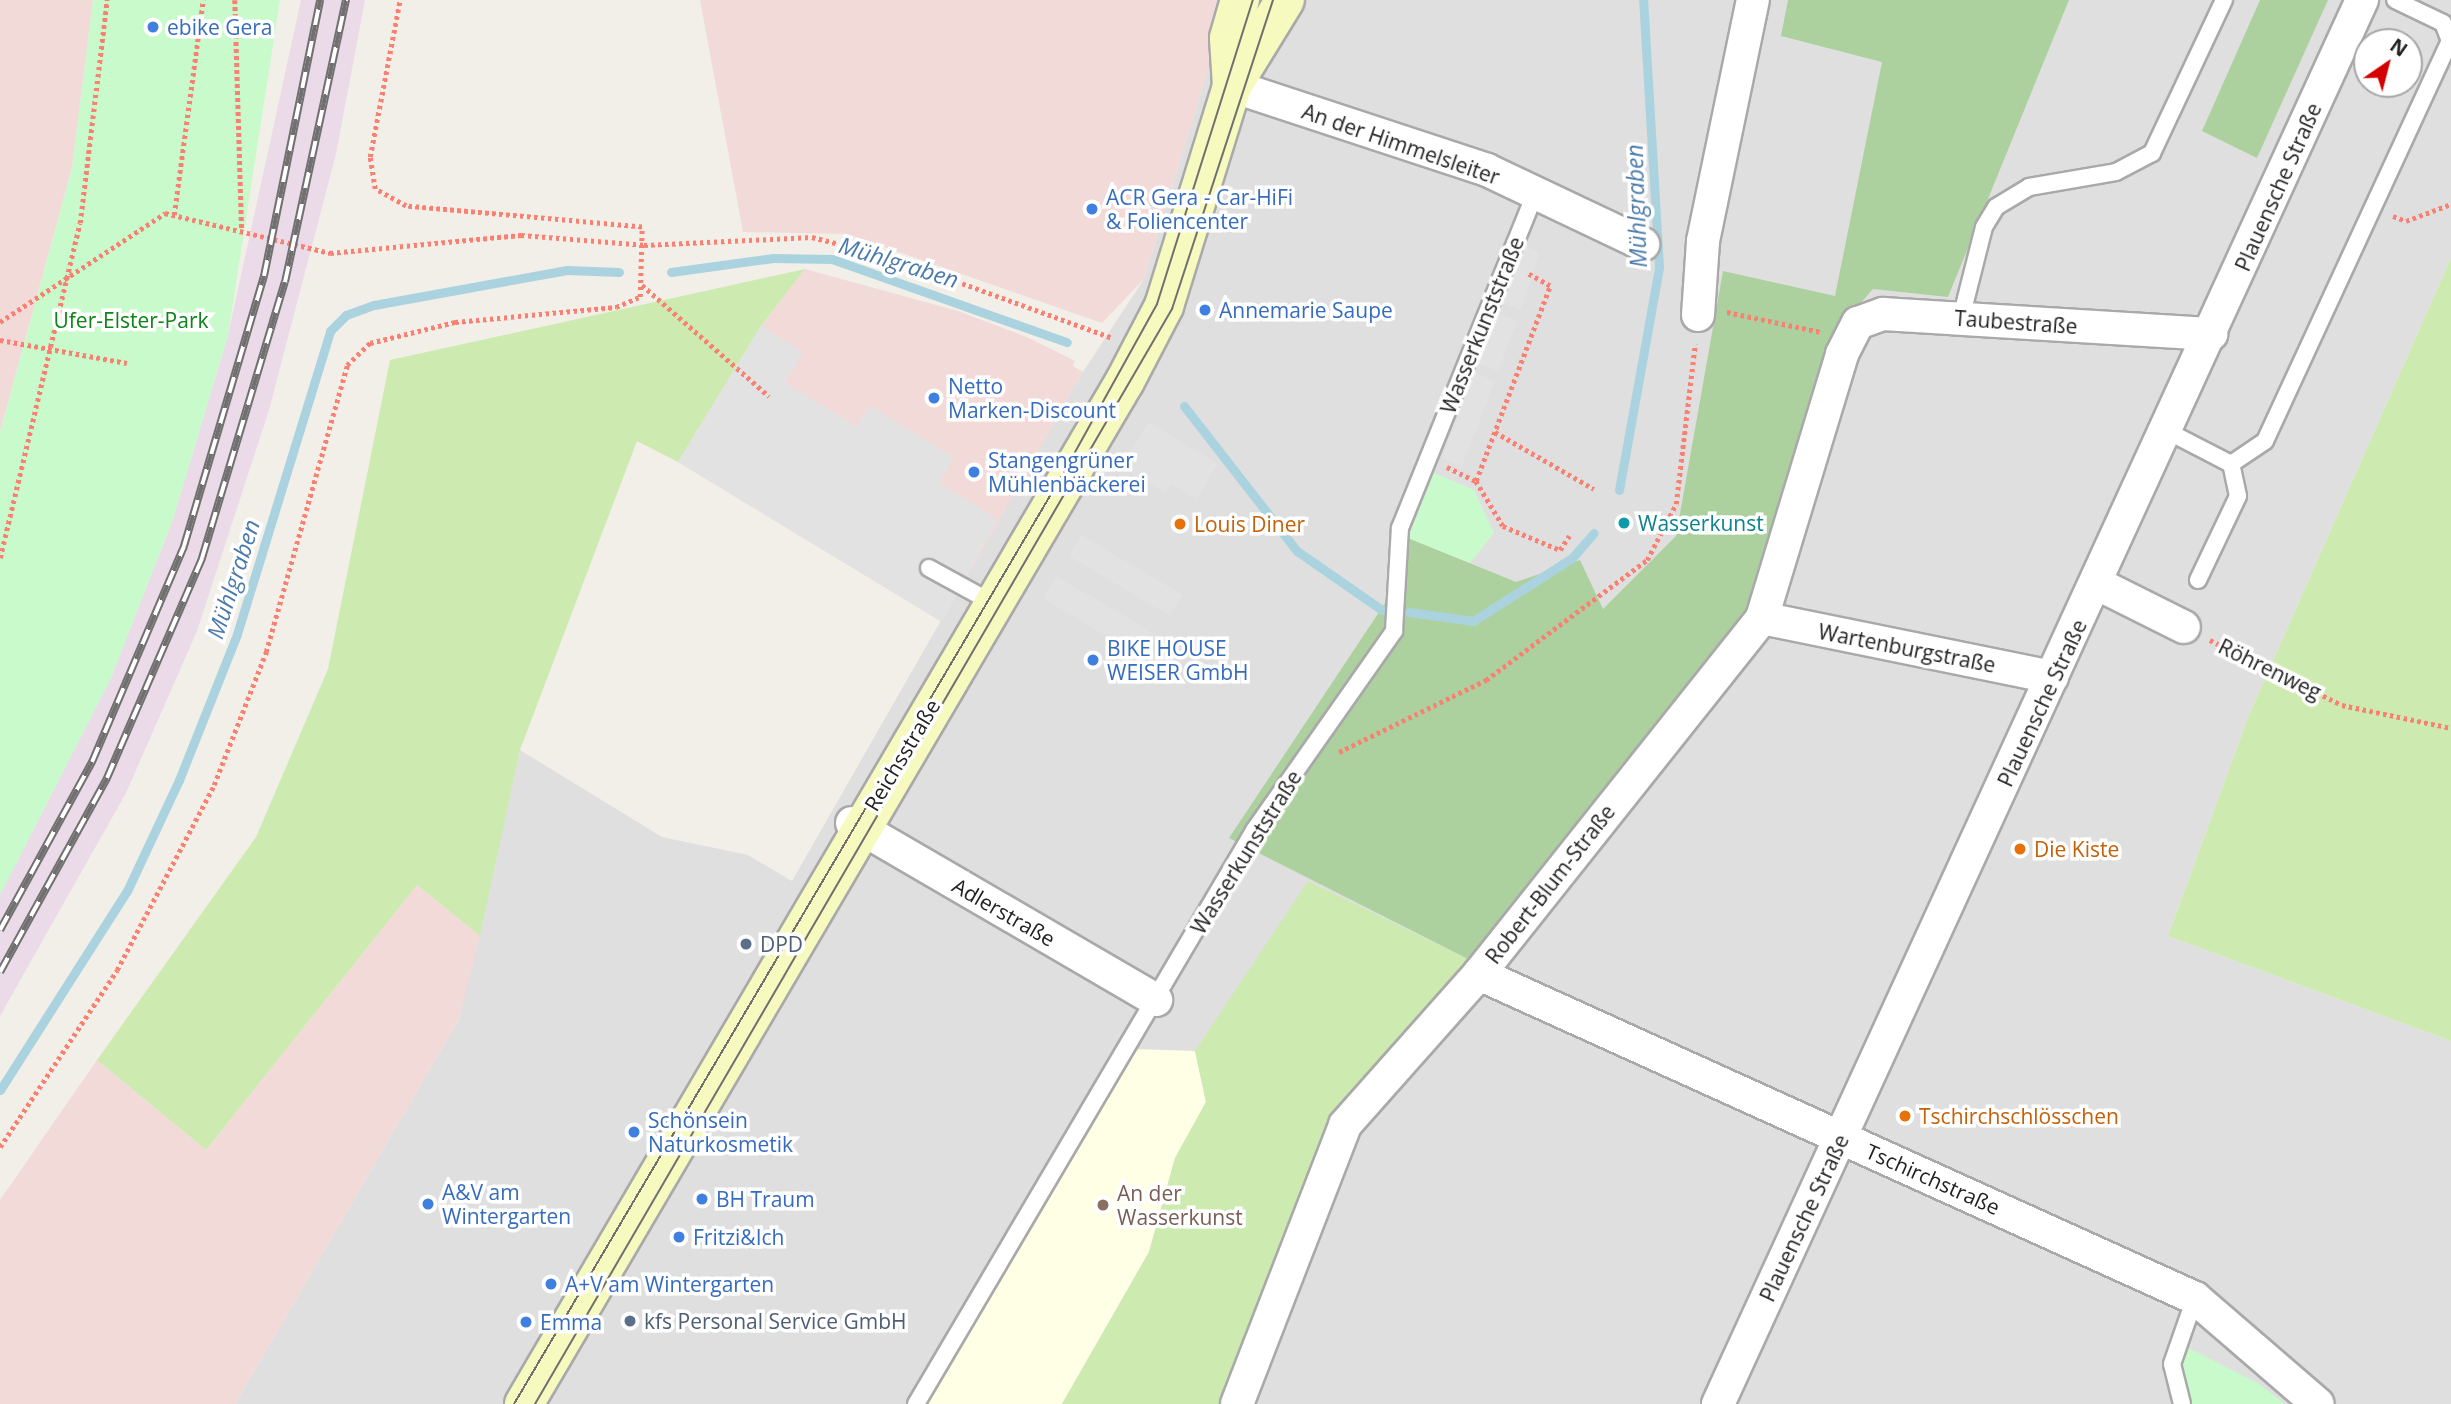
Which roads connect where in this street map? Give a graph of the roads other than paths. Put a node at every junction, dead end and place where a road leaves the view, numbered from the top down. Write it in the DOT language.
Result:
graph roads {
  1 [pos="1240,0"];
  2 [pos="1285,0"];
  3 [pos="1753,0"];
  4 [pos="2224,0"];
  5 [pos="2362,0"];
  6 [pos="2395,0"];
  7 [pos="1232,86"];
  8 [pos="1534,196"];
  9 [pos="1643,244"];
  10 [pos="1698,310"];
  11 [pos="1961,318"];
  12 [pos="2211,334"];
  13 [pos="1846,346"];
  14 [pos="2168,432"];
  15 [pos="2231,464"];
  16 [pos="929,568"];
  17 [pos="2198,580"];
  18 [pos="2098,584"];
  19 [pos="993,603"];
  20 [pos="1762,618"];
  21 [pos="2183,627"];
  22 [pos="2052,677"];
  23 [pos="855,825"];
  24 [pos="1479,974"];
  25 [pos="1156,1000"];
  26 [pos="1841,1138"];
  27 [pos="2195,1298"];
  28 [pos="524,1404"];
  29 [pos="916,1404"];
  30 [pos="1237,1404"];
  31 [pos="1718,1404"];
  32 [pos="2182,1404"];
  33 [pos="2318,1404"];
  1 -- 7 [label="main road, Reichsstraße"];
  2 -- 7 [label="main road, Reichsstraße"];
  3 -- 10 [label="street"];
  4 -- 11 [label="lane"];
  5 -- 12 [label="street, Plauensche Straße"];
  6 -- 15 [label="lane"];
  7 -- 8 [label="street, An der Himmelsleiter"];
  7 -- 19 [label="main road, Reichsstraße"];
  8 -- 9 [label="street, An der Himmelsleiter"];
  8 -- 25 [label="lane, Wasserkunststraße"];
  11 -- 12 [label="street, Taubestraße"];
  11 -- 13 [label="street, Taubestraße"];
  12 -- 14 [label="street, Plauensche Straße"];
  13 -- 20 [label="street, Robert-Blum-Straße"];
  14 -- 15 [label="lane"];
  14 -- 18 [label="street, Plauensche Straße"];
  15 -- 17 [label="lane"];
  16 -- 19 [label="lane"];
  18 -- 21 [label="street"];
  18 -- 22 [label="street, Plauensche Straße"];
  19 -- 23 [label="main road, Reichsstraße"];
  20 -- 22 [label="street, Wartenburgstraße"];
  20 -- 24 [label="street, Robert-Blum-Straße"];
  22 -- 26 [label="street, Plauensche Straße"];
  23 -- 25 [label="street, Adlerstraße"];
  23 -- 28 [label="main road, Reichsstraße"];
  24 -- 26 [label="street, Tschirchstraße"];
  24 -- 30 [label="street, Robert-Blum-Straße"];
  25 -- 29 [label="lane, Wasserkunststraße"];
  26 -- 27 [label="street, Tschirchstraße"];
  26 -- 31 [label="street, Plauensche Straße"];
  27 -- 32 [label="lane"];
  27 -- 33 [label="street, Tschirchstraße"];
}
